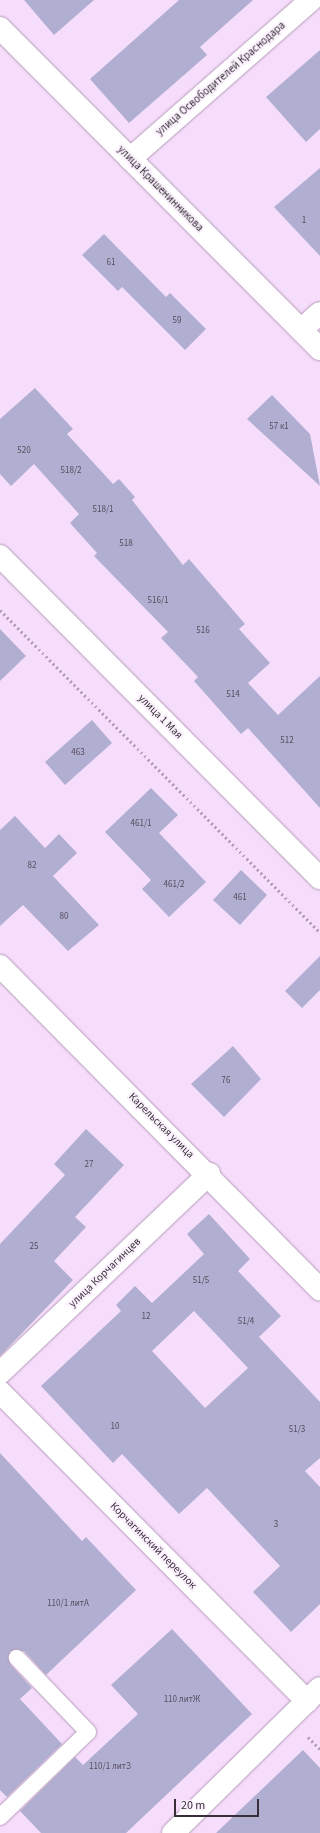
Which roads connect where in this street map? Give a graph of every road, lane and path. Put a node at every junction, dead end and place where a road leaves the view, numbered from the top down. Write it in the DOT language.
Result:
graph roads {
  1 [pos="312,0"];
  2 [pos="0,28"];
  3 [pos="130,159"];
  4 [pos="320,313"];
  5 [pos="301,330"];
  6 [pos="320,349"];
  7 [pos="0,556"];
  8 [pos="0,610"];
  9 [pos="320,878"];
  10 [pos="320,932"];
  11 [pos="0,966"];
  12 [pos="209,1174"];
  13 [pos="320,1289"];
  14 [pos="0,1373"];
  15 [pos="0,1392"];
  16 [pos="17,1658"];
  17 [pos="313,1694"];
  18 [pos="0,1817"];
  19 [pos="173,1833"];
  1 -- 3 [label="street, улица Освободителей Краснодара"];
  2 -- 3 [label="street, улица Крашенинникова"];
  3 -- 5 [label="street, улица Крашенинникова"];
  4 -- 5 [label="street"];
  5 -- 6 [label="street, улица Крашенинникова"];
  7 -- 9 [label="street, улица 1 Мая"];
  8 -- 10 [label="path"];
  11 -- 12 [label="street, Карельская улица"];
  12 -- 13 [label="street, Карельская улица"];
  12 -- 14 [label="street, улица Корчагинцев"];
  15 -- 17 [label="street, Корчагинский переулок"];
  16 -- 18 [label="lane"];
  17 -- 19 [label="street"];
}
